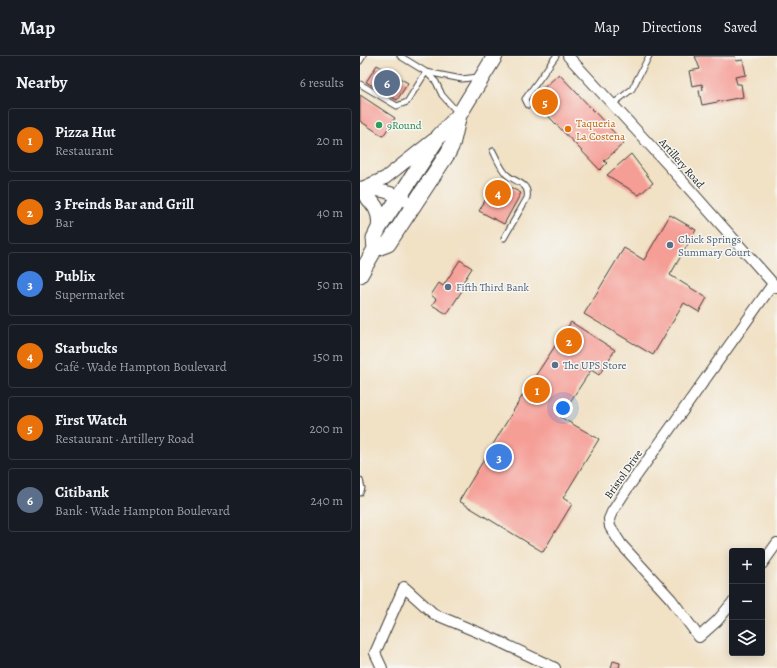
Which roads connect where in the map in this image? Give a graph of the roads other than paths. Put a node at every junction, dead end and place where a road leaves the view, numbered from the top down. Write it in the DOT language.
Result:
graph roads {
  1 [pos="363,56"];
  2 [pos="400,56"];
  3 [pos="495,56"];
  4 [pos="556,56"];
  5 [pos="568,56"];
  6 [pos="649,56"];
  7 [pos="360,61"];
  8 [pos="426,72"];
  9 [pos="481,77"];
  10 [pos="360,84"];
  11 [pos="613,104"];
  12 [pos="528,106"];
  13 [pos="459,115"];
  14 [pos="439,136"];
  15 [pos="493,151"];
  16 [pos="360,189"];
  17 [pos="400,196"];
  18 [pos="414,206"];
  19 [pos="380,228"];
  20 [pos="504,238"];
  21 [pos="375,249"];
  22 [pos="360,275"];
  23 [pos="775,286"];
  24 [pos="360,480"];
  25 [pos="360,493"];
  26 [pos="777,543"];
  27 [pos="765,560"];
  28 [pos="729,607"];
  29 [pos="382,668"];
  30 [pos="555,668"];
  1 -- 7 [label="lane"];
  2 -- 8 [label="lane"];
  3 -- 9 [label="main road"];
  4 -- 12 [label="lane"];
  5 -- 11 [label="street, Artillery Road"];
  6 -- 11 [label="lane"];
  8 -- 9 [label="lane"];
  8 -- 10 [label="lane"];
  8 -- 13 [label="lane"];
  9 -- 13 [label="main road"];
  11 -- 23 [label="street, Artillery Road"];
  13 -- 14 [label="main road"];
  13 -- 18 [label="main road"];
  14 -- 16 [label="street"];
  14 -- 17 [label="main road"];
  15 -- 20 [label="lane"];
  16 -- 17 [label="street"];
  16 -- 19 [label="main road"];
  17 -- 18 [label="street"];
  17 -- 19 [label="main road"];
  18 -- 21 [label="main road"];
  19 -- 21 [label="main road"];
  21 -- 22 [label="main road"];
  23 -- 28 [label="street, Bristol Drive"];
  24 -- 25 [label="lane"];
  26 -- 27 [label="street"];
  29 -- 30 [label="street"];
}
